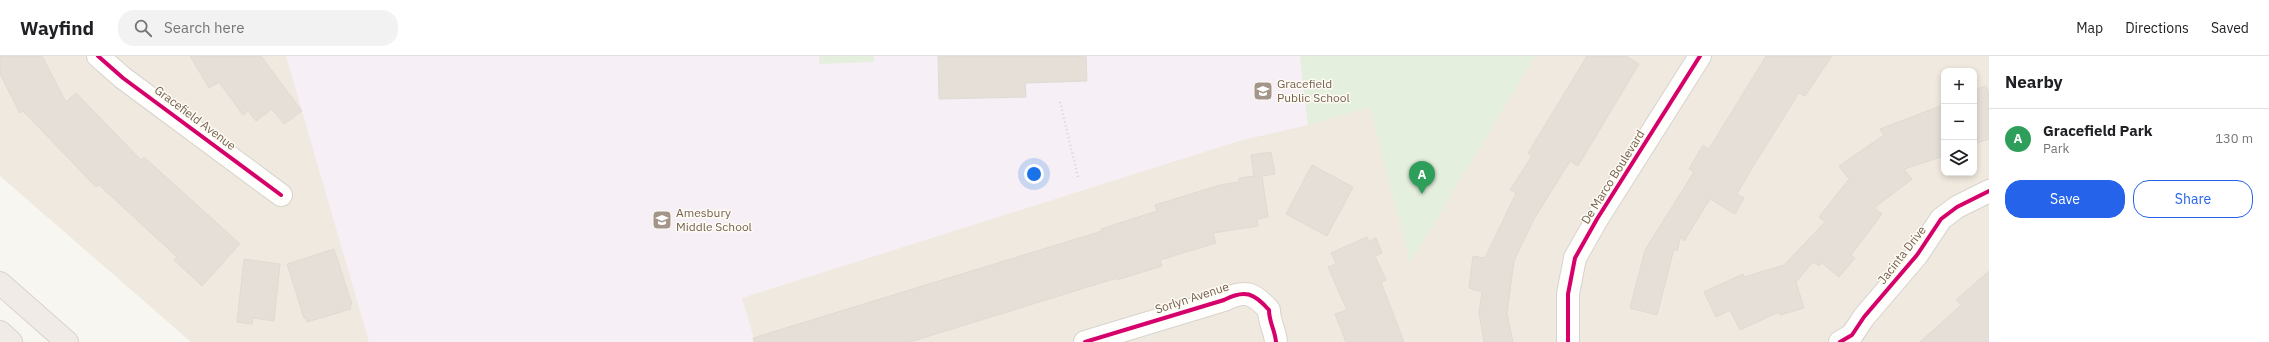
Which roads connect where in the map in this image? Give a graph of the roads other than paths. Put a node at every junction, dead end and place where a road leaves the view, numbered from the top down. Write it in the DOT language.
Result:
graph roads {
  1 [pos="98,56"];
  2 [pos="1700,56"];
  3 [pos="1989,191"];
  4 [pos="281,195"];
  5 [pos="0,283"];
  6 [pos="0,332"];
  7 [pos="11,342"];
  8 [pos="67,342"];
  9 [pos="1085,342"];
  10 [pos="1276,342"];
  11 [pos="1568,342"];
  12 [pos="1840,342"];
  1 -- 4 [label="street, Gracefield Avenue"];
  2 -- 11 [label="street, De Marco Boulevard"];
  3 -- 12 [label="street, Jacinta Drive"];
  5 -- 8 [label="highway"];
  6 -- 7 [label="highway"];
  9 -- 10 [label="street, Sorlyn Avenue"];
}
